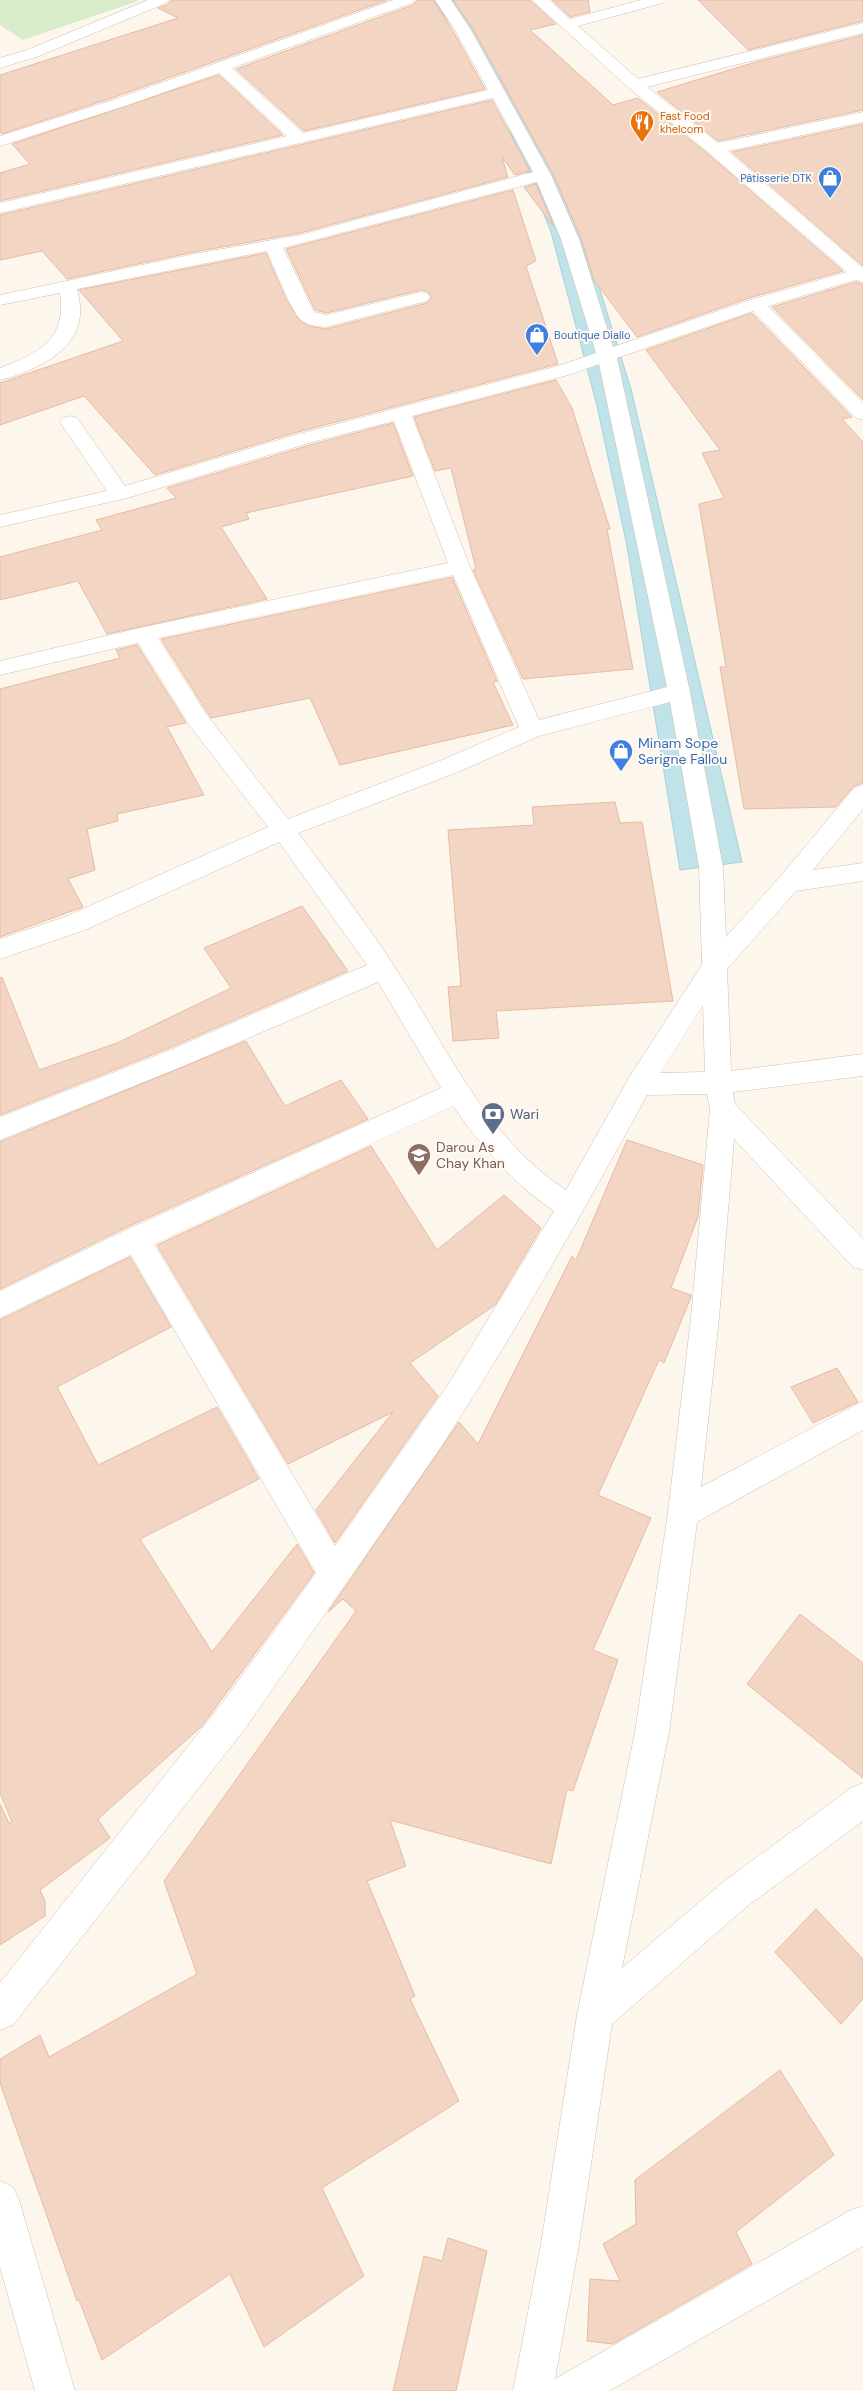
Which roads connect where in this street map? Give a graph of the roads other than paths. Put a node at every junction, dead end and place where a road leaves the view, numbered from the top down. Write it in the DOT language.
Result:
graph roads {
  1 [pos="161,0"];
  2 [pos="407,0"];
  3 [pos="443,0"];
  4 [pos="540,0"];
  5 [pos="658,0"];
  6 [pos="567,24"];
  7 [pos="863,28"];
  8 [pos="0,63"];
  9 [pos="221,66"];
  10 [pos="635,85"];
  11 [pos="498,92"];
  12 [pos="863,117"];
  13 [pos="298,137"];
  14 [pos="0,140"];
  15 [pos="715,149"];
  16 [pos="543,175"];
  17 [pos="0,208"];
  18 [pos="274,245"];
  19 [pos="858,269"];
  20 [pos="68,286"];
  21 [pos="422,296"];
  22 [pos="0,300"];
  23 [pos="756,304"];
  24 [pos="607,357"];
  25 [pos="0,374"];
  26 [pos="401,413"];
  27 [pos="863,414"];
  28 [pos="70,422"];
  29 [pos="120,494"];
  30 [pos="0,521"];
  31 [pos="460,566"];
  32 [pos="144,634"];
  33 [pos="0,668"];
  34 [pos="679,692"];
  35 [pos="532,730"];
  36 [pos="863,793"];
  37 [pos="283,830"];
  38 [pos="863,872"];
  39 [pos="789,883"];
  40 [pos="0,949"];
  41 [pos="712,968"];
  42 [pos="383,969"];
  43 [pos="863,1065"];
  44 [pos="639,1084"];
  45 [pos="458,1092"];
  46 [pos="720,1096"];
  47 [pos="0,1129"];
  48 [pos="572,1208"];
  49 [pos="136,1239"];
  50 [pos="863,1258"];
  51 [pos="0,1305"];
  52 [pos="863,1415"];
  53 [pos="683,1514"];
  54 [pos="333,1572"];
  55 [pos="863,1800"];
  56 [pos="0,2012"];
  57 [pos="595,2015"];
  58 [pos="0,2200"];
  59 [pos="863,2226"];
  60 [pos="55,2391"];
  61 [pos="533,2391"];
  62 [pos="570,2391"];
  1 -- 8 [label="street"];
  2 -- 9 [label="street"];
  3 -- 11 [label="street"];
  4 -- 6 [label="street"];
  5 -- 6 [label="street"];
  6 -- 10 [label="street"];
  7 -- 10 [label="street"];
  9 -- 13 [label="street"];
  9 -- 14 [label="street"];
  10 -- 15 [label="street"];
  11 -- 13 [label="street"];
  11 -- 16 [label="street"];
  12 -- 15 [label="street"];
  13 -- 17 [label="street"];
  15 -- 19 [label="street"];
  16 -- 18 [label="street"];
  16 -- 24 [label="street"];
  18 -- 20 [label="street"];
  18 -- 21 [label="street"];
  19 -- 23 [label="street"];
  20 -- 22 [label="street"];
  20 -- 25 [label="street"];
  23 -- 24 [label="street"];
  23 -- 27 [label="street"];
  24 -- 26 [label="street"];
  24 -- 34 [label="street"];
  26 -- 29 [label="street"];
  26 -- 31 [label="street"];
  28 -- 29 [label="street"];
  29 -- 30 [label="street"];
  31 -- 32 [label="street"];
  31 -- 35 [label="street"];
  32 -- 33 [label="street"];
  32 -- 37 [label="street"];
  34 -- 35 [label="street"];
  34 -- 41 [label="street"];
  35 -- 37 [label="street"];
  36 -- 39 [label="street"];
  37 -- 40 [label="street"];
  37 -- 42 [label="street"];
  38 -- 39 [label="street"];
  39 -- 41 [label="street"];
  41 -- 44 [label="street"];
  41 -- 46 [label="street"];
  42 -- 45 [label="street"];
  42 -- 47 [label="street"];
  43 -- 46 [label="street"];
  44 -- 46 [label="street"];
  44 -- 48 [label="street"];
  45 -- 48 [label="street"];
  45 -- 49 [label="street"];
  46 -- 50 [label="street"];
  46 -- 53 [label="street"];
  48 -- 54 [label="street"];
  49 -- 51 [label="street"];
  49 -- 54 [label="street"];
  52 -- 53 [label="street"];
  53 -- 57 [label="street"];
  54 -- 56 [label="street"];
  55 -- 57 [label="street"];
  57 -- 61 [label="street"];
  58 -- 60 [label="street"];
  59 -- 62 [label="street"];
}
